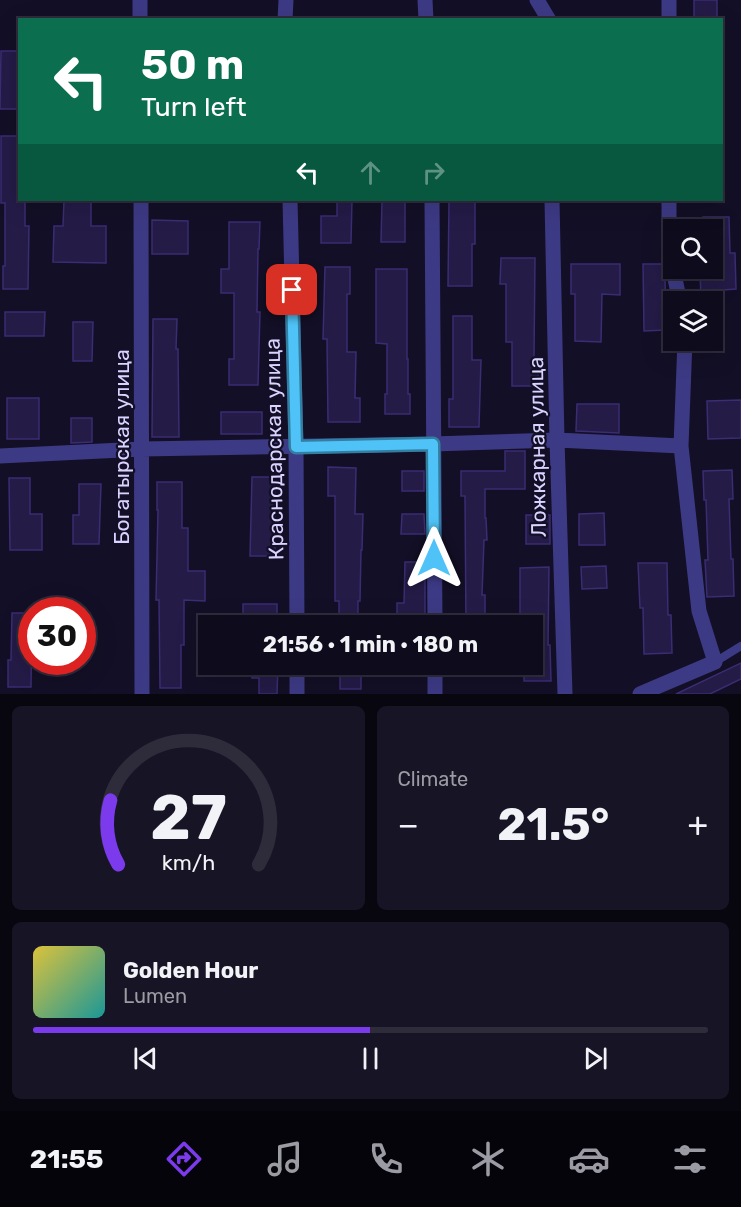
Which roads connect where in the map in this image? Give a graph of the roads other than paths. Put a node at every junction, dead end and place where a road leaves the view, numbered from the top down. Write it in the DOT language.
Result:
graph roads {
  1 [pos="140,0"];
  2 [pos="286,0"];
  3 [pos="425,0"];
  4 [pos="537,0"];
  5 [pos="669,0"];
  6 [pos="140,18"];
  7 [pos="285,18"];
  8 [pos="426,18"];
  9 [pos="548,18"];
  10 [pos="669,18"];
  11 [pos="141,201"];
  12 [pos="290,201"];
  13 [pos="432,201"];
  14 [pos="552,201"];
  15 [pos="669,201"];
  16 [pos="678,291"];
  17 [pos="685,351"];
  18 [pos="557,440"];
  19 [pos="433,444"];
  20 [pos="681,446"];
  21 [pos="296,447"];
  22 [pos="142,449"];
  23 [pos="0,456"];
  24 [pos="297,615"];
  25 [pos="435,615"];
  26 [pos="741,646"];
  27 [pos="715,662"];
  28 [pos="297,675"];
  29 [pos="435,675"];
  30 [pos="142,694"];
  31 [pos="297,694"];
  32 [pos="435,694"];
  33 [pos="565,694"];
  34 [pos="640,694"];
  1 -- 6 [label="street"];
  2 -- 7 [label="street"];
  3 -- 8 [label="street"];
  4 -- 9 [label="street"];
  5 -- 10 [label="street"];
  11 -- 22 [label="street, Богатырская улица"];
  12 -- 21 [label="street, Краснодарская улица"];
  13 -- 19 [label="street"];
  14 -- 18 [label="street, Ложкарная улица"];
  15 -- 16 [label="street"];
  17 -- 20 [label="street"];
  18 -- 19 [label="street"];
  18 -- 20 [label="street"];
  18 -- 33 [label="street, Ложкарная улица"];
  19 -- 21 [label="street"];
  19 -- 25 [label="street"];
  20 -- 27 [label="street"];
  21 -- 22 [label="street"];
  21 -- 24 [label="street, Краснодарская улица"];
  22 -- 23 [label="street"];
  22 -- 30 [label="street, Богатырская улица"];
  26 -- 27 [label="lane"];
  27 -- 34 [label="street"];
  28 -- 31 [label="street"];
  29 -- 32 [label="street"];
}
